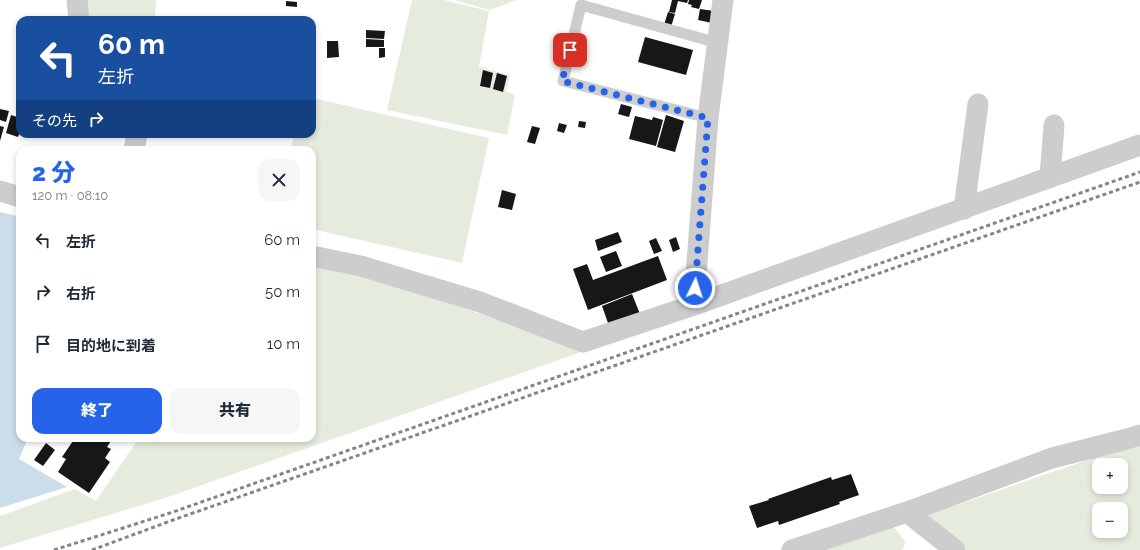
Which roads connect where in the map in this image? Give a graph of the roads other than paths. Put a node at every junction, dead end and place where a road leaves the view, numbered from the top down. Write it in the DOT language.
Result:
graph roads {
  1 [pos="77,0"];
  2 [pos="723,0"];
  3 [pos="79,16"];
  4 [pos="718,43"];
  5 [pos="978,104"];
  6 [pos="708,118"];
  7 [pos="1054,125"];
  8 [pos="1140,145"];
  9 [pos="1050,177"];
  10 [pos="0,191"];
  11 [pos="16,196"];
  12 [pos="964,209"];
  13 [pos="316,257"];
  14 [pos="697,304"];
  15 [pos="1140,434"];
  16 [pos="907,512"];
  17 [pos="792,550"];
  18 [pos="955,550"];
  1 -- 3 [label="street"];
  2 -- 4 [label="street"];
  4 -- 6 [label="street"];
  4 -- 6 [label="lane"];
  5 -- 12 [label="street"];
  6 -- 14 [label="street"];
  7 -- 9 [label="street"];
  8 -- 9 [label="street"];
  9 -- 12 [label="street"];
  10 -- 11 [label="street"];
  12 -- 14 [label="street"];
  13 -- 14 [label="street"];
  15 -- 16 [label="street"];
  16 -- 17 [label="street"];
  16 -- 18 [label="street"];
}
